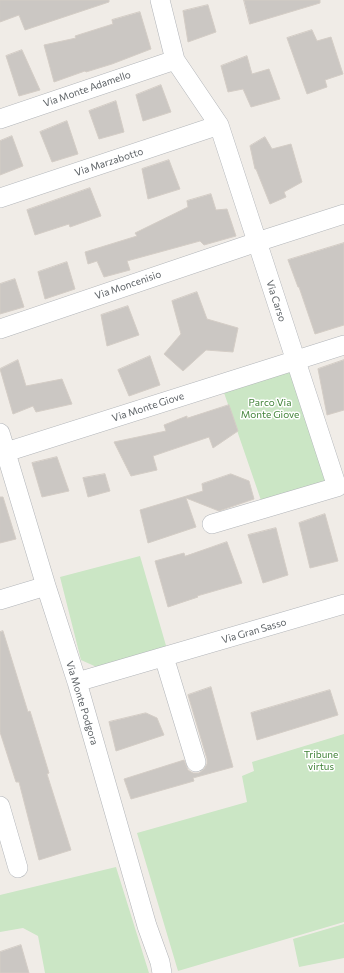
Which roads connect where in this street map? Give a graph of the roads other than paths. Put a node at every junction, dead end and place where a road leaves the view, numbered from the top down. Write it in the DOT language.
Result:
graph roads {
  1 [pos="160,0"];
  2 [pos="175,60"];
  3 [pos="0,119"];
  4 [pos="218,125"];
  5 [pos="0,198"];
  6 [pos="344,214"];
  7 [pos="256,242"];
  8 [pos="0,329"];
  9 [pos="344,345"];
  10 [pos="295,360"];
  11 [pos="0,433"];
  12 [pos="3,453"];
  13 [pos="212,524"];
  14 [pos="46,586"];
  15 [pos="0,600"];
  16 [pos="344,604"];
  17 [pos="164,657"];
  18 [pos="77,682"];
  19 [pos="196,762"];
  20 [pos="0,806"];
  21 [pos="18,868"];
  22 [pos="162,973"];
  1 -- 2 [label="street, Via Carso"];
  2 -- 3 [label="street, Via Monte Adamello"];
  2 -- 4 [label="street, Via Carso"];
  4 -- 5 [label="street, Via Marzabotto"];
  4 -- 7 [label="street, Via Carso"];
  6 -- 7 [label="street, Via Moncenisio"];
  7 -- 8 [label="street, Via Moncenisio"];
  7 -- 10 [label="street, Via Carso"];
  9 -- 10 [label="street, Via Monte Giove"];
  10 -- 12 [label="street, Via Monte Giove"];
  10 -- 13 [label="street, Via Carso"];
  11 -- 12 [label="street, Via Monte Podgora"];
  12 -- 14 [label="street, Via Monte Podgora"];
  14 -- 15 [label="street"];
  14 -- 18 [label="street, Via Monte Podgora"];
  16 -- 17 [label="street, Via Gran Sasso"];
  17 -- 18 [label="street, Via Gran Sasso"];
  17 -- 19 [label="street"];
  18 -- 22 [label="street, Via Monte Podgora"];
  20 -- 21 [label="street"];
}
